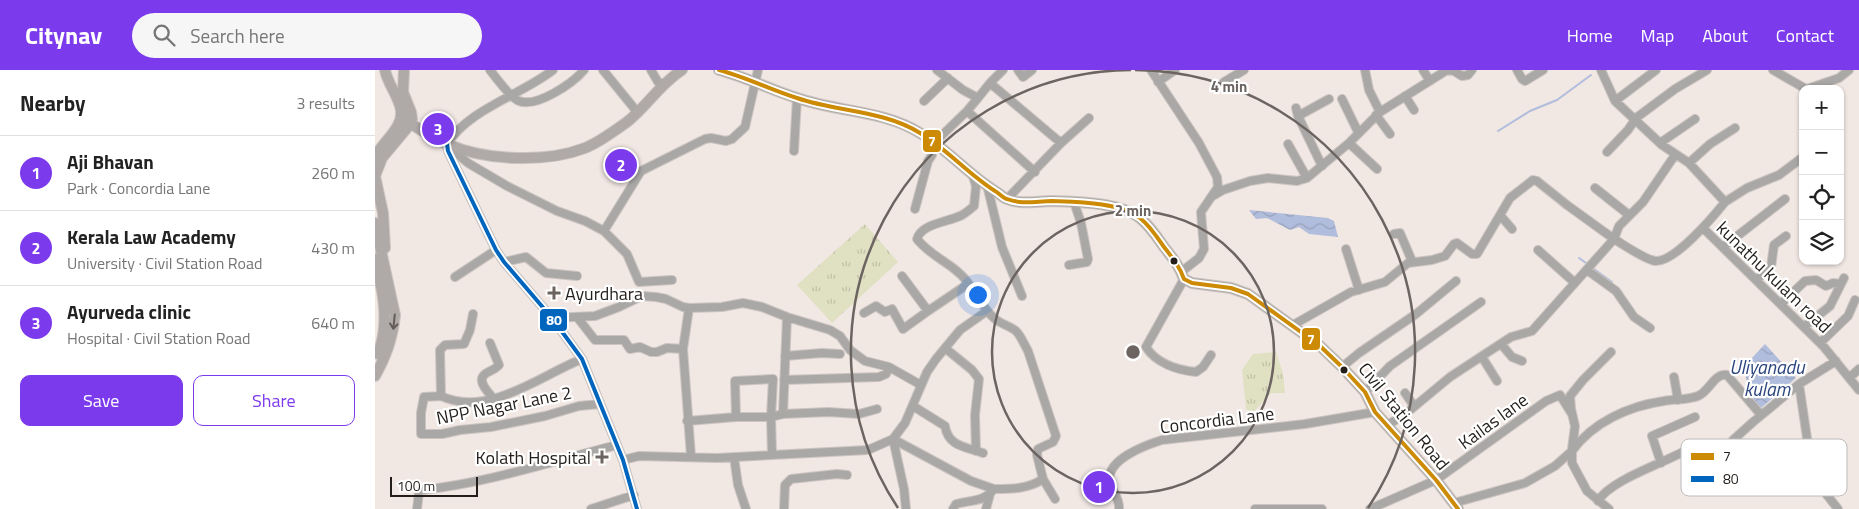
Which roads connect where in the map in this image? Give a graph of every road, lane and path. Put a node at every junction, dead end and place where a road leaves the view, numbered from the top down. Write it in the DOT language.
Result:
graph roads {
  1 [pos="386,70"];
  2 [pos="404,70"];
  3 [pos="489,70"];
  4 [pos="553,70"];
  5 [pos="584,70"];
  6 [pos="603,70"];
  7 [pos="651,70"];
  8 [pos="682,70"];
  9 [pos="719,70"];
  10 [pos="758,70"];
  11 [pos="937,70"];
  12 [pos="1003,70"];
  13 [pos="1017,70"];
  14 [pos="1032,70"];
  15 [pos="1151,70"];
  16 [pos="1175,70"];
  17 [pos="1365,70"];
  18 [pos="1423,70"];
  19 [pos="1472,70"];
  20 [pos="1517,70"];
  21 [pos="1543,70"];
  22 [pos="1601,70"];
  23 [pos="1656,70"];
  24 [pos="1707,70"];
  25 [pos="1773,70"];
  26 [pos="1849,70"];
  27 [pos="1243,71"];
  28 [pos="948,78"];
  29 [pos="1430,81"];
  30 [pos="756,82"];
  31 [pos="1158,82"];
  32 [pos="1224,82"];
  33 [pos="990,83"];
  34 [pos="664,84"];
  35 [pos="1799,85"];
  36 [pos="1818,85"];
  37 [pos="403,92"];
  38 [pos="513,96"];
  39 [pos="1405,96"];
  40 [pos="797,98"];
  41 [pos="978,98"];
  42 [pos="1329,99"];
  43 [pos="1342,99"];
  44 [pos="924,101"];
  45 [pos="1615,101"];
  46 [pos="1414,110"];
  47 [pos="967,112"];
  48 [pos="638,113"];
  49 [pos="1378,114"];
  50 [pos="401,118"];
  51 [pos="1089,118"];
  52 [pos="1636,118"];
  53 [pos="1695,119"];
  54 [pos="410,124"];
  55 [pos="1735,128"];
  56 [pos="1358,132"];
  57 [pos="1391,134"];
  58 [pos="934,143"];
  59 [pos="1061,143"];
  60 [pos="1349,143"];
  61 [pos="1660,143"];
  62 [pos="447,144"];
  63 [pos="1288,144"];
  64 [pos="793,151"];
  65 [pos="1607,152"];
  66 [pos="1675,154"];
  67 [pos="377,157"];
  68 [pos="1799,160"];
  69 [pos="1689,164"];
  70 [pos="1322,166"];
  71 [pos="1377,169"];
  72 [pos="1035,172"];
  73 [pos="375,176"];
  74 [pos="973,176"];
  75 [pos="1307,178"];
  76 [pos="987,186"];
  77 [pos="1595,188"];
  78 [pos="1211,197"];
  79 [pos="1007,199"];
  80 [pos="1785,199"];
  81 [pos="1074,202"];
  82 [pos="1725,202"];
  83 [pos="915,209"];
  84 [pos="1500,215"];
  85 [pos="1629,215"];
  86 [pos="375,223"];
  87 [pos="1703,228"];
  88 [pos="1512,229"];
  89 [pos="604,231"];
  90 [pos="1394,234"];
  91 [pos="1786,236"];
  92 [pos="1614,239"];
  93 [pos="1723,247"];
  94 [pos="1346,249"];
  95 [pos="496,250"];
  96 [pos="1537,250"];
  97 [pos="377,256"];
  98 [pos="1412,261"];
  99 [pos="504,262"];
  100 [pos="1069,265"];
  101 [pos="1587,270"];
  102 [pos="1183,275"];
  103 [pos="577,276"];
  104 [pos="902,276"];
  105 [pos="455,277"];
  106 [pos="672,280"];
  107 [pos="1756,280"];
  108 [pos="1456,282"];
  109 [pos="1575,283"];
  110 [pos="968,284"];
  111 [pos="1359,290"];
  112 [pos="1022,296"];
  113 [pos="1855,300"];
  114 [pos="1481,302"];
  115 [pos="1781,304"];
  116 [pos="689,308"];
  117 [pos="928,311"];
  118 [pos="987,311"];
  119 [pos="864,313"];
  120 [pos="473,314"];
  121 [pos="577,317"];
  122 [pos="787,317"];
  123 [pos="552,318"];
  124 [pos="1293,325"];
  125 [pos="1804,327"];
  126 [pos="1650,328"];
  127 [pos="382,342"];
  128 [pos="490,343"];
  129 [pos="1501,344"];
  130 [pos="1822,345"];
  131 [pos="945,348"];
  132 [pos="683,349"];
  133 [pos="1611,352"];
  134 [pos="840,354"];
  135 [pos="1211,355"];
  136 [pos="785,356"];
  137 [pos="1482,357"];
  138 [pos="582,358"];
  139 [pos="1522,361"];
  140 [pos="1836,361"];
  141 [pos="375,362"];
  142 [pos="889,367"];
  143 [pos="1342,367"];
  144 [pos="1859,369"];
  145 [pos="375,376"];
  146 [pos="1674,377"];
  147 [pos="1849,378"];
  148 [pos="784,380"];
  149 [pos="1497,381"];
  150 [pos="1799,384"];
  151 [pos="921,385"];
  152 [pos="1859,390"];
  153 [pos="1365,392"];
  154 [pos="1405,393"];
  155 [pos="441,396"];
  156 [pos="493,398"];
  157 [pos="1678,400"];
  158 [pos="600,404"];
  159 [pos="913,406"];
  160 [pos="1414,406"];
  161 [pos="877,409"];
  162 [pos="1375,412"];
  163 [pos="783,414"];
  164 [pos="1572,414"];
  165 [pos="1761,415"];
  166 [pos="736,417"];
  167 [pos="771,417"];
  168 [pos="1695,417"];
  169 [pos="687,421"];
  170 [pos="1387,425"];
  171 [pos="893,439"];
  172 [pos="1734,439"];
  173 [pos="1807,439"];
  174 [pos="617,445"];
  175 [pos="1571,451"];
  176 [pos="1681,453"];
  177 [pos="772,454"];
  178 [pos="691,456"];
  179 [pos="734,457"];
  180 [pos="623,460"];
  181 [pos="1661,463"];
  182 [pos="847,475"];
  183 [pos="1043,479"];
  184 [pos="1436,480"];
  185 [pos="992,492"];
  186 [pos="634,495"];
  187 [pos="1828,496"];
  188 [pos="1055,499"];
  189 [pos="1598,501"];
  190 [pos="1456,506"];
  191 [pos="1293,508"];
  192 [pos="417,509"];
  193 [pos="591,509"];
  194 [pos="637,509"];
  195 [pos="746,509"];
  196 [pos="784,509"];
  197 [pos="906,509"];
  198 [pos="953,509"];
  199 [pos="986,509"];
  200 [pos="1119,509"];
  201 [pos="1255,509"];
  202 [pos="1322,509"];
  203 [pos="1370,509"];
  204 [pos="1609,509"];
  205 [pos="1838,509"];
  1 -- 37 [label="main road"];
  1 -- 50 [label="main road"];
  2 -- 37 [label="main road"];
  3 -- 38 [label="street"];
  4 -- 38 [label="street"];
  5 -- 38 [label="street"];
  6 -- 48 [label="street"];
  7 -- 34 [label="street"];
  8 -- 34 [label="main road"];
  9 -- 30 [label="main road"];
  10 -- 30 [label="street"];
  11 -- 28 [label="street"];
  12 -- 33 [label="street"];
  13 -- 14 [label="street"];
  15 -- 31 [label="street"];
  16 -- 31 [label="street"];
  17 -- 49 [label="street"];
  18 -- 29 [label="street"];
  19 -- 29 [label="street"];
  20 -- 21 [label="street"];
  22 -- 45 [label="street"];
  23 -- 45 [label="street"];
  24 -- 52 [label="street"];
  25 -- 35 [label="street"];
  26 -- 36 [label="street"];
  27 -- 32 [label="street"];
  28 -- 41 [label="street"];
  28 -- 44 [label="street"];
  29 -- 39 [label="street"];
  30 -- 40 [label="main road"];
  30 -- 89 [label="street"];
  31 -- 78 [label="street"];
  33 -- 41 [label="street"];
  33 -- 59 [label="street"];
  34 -- 48 [label="main road"];
  37 -- 54 [label="main road"];
  38 -- 62 [label="street"];
  39 -- 46 [label="street"];
  39 -- 49 [label="street"];
  40 -- 58 [label="main road"];
  40 -- 64 [label="street"];
  41 -- 47 [label="street"];
  42 -- 70 [label="street"];
  43 -- 56 [label="street"];
  45 -- 52 [label="street"];
  47 -- 58 [label="street"];
  47 -- 72 [label="street"];
  48 -- 62 [label="main road"];
  49 -- 56 [label="street"];
  49 -- 57 [label="street"];
  50 -- 54 [label="main road"];
  50 -- 67 [label="main road"];
  51 -- 59 [label="street"];
  52 -- 61 [label="street"];
  52 -- 65 [label="street"];
  53 -- 61 [label="street"];
  54 -- 62 [label="main road"];
  54 -- 67 [label="main road"];
  55 -- 69 [label="street"];
  56 -- 60 [label="street"];
  58 -- 74 [label="main road"];
  58 -- 83 [label="street"];
  59 -- 72 [label="street"];
  60 -- 70 [label="street"];
  60 -- 71 [label="street"];
  61 -- 66 [label="street"];
  62 -- 89 [label="street"];
  62 -- 95 [label="street"];
  63 -- 75 [label="street"];
  66 -- 69 [label="street"];
  66 -- 85 [label="street"];
  67 -- 73 [label="main road"];
  68 -- 82 [label="street"];
  69 -- 82 [label="street"];
  70 -- 75 [label="street"];
  72 -- 79 [label="street"];
  73 -- 97 [label="main road"];
  74 -- 76 [label="main road"];
  74 -- 110 [label="street"];
  75 -- 78 [label="street"];
  76 -- 79 [label="main road"];
  76 -- 112 [label="street"];
  77 -- 85 [label="street"];
  78 -- 102 [label="street"];
  79 -- 81 [label="main road"];
  80 -- 93 [label="street"];
  81 -- 100 [label="street"];
  81 -- 102 [label="main road"];
  82 -- 87 [label="street"];
  84 -- 88 [label="street"];
  84 -- 92 [label="street"];
  84 -- 98 [label="street"];
  85 -- 92 [label="street"];
  86 -- 97 [label="main road"];
  87 -- 92 [label="street"];
  87 -- 93 [label="street, kunathu kulam road"];
  89 -- 106 [label="street"];
  90 -- 98 [label="street"];
  91 -- 107 [label="street"];
  92 -- 101 [label="street"];
  93 -- 107 [label="street, kunathu kulam road"];
  94 -- 111 [label="street"];
  95 -- 99 [label="street"];
  95 -- 105 [label="street"];
  96 -- 109 [label="street"];
  97 -- 127 [label="main road"];
  98 -- 111 [label="street"];
  99 -- 103 [label="street"];
  99 -- 123 [label="street"];
  101 -- 109 [label="street"];
  101 -- 126 [label="street"];
  102 -- 124 [label="main road, Civil Station Road"];
  102 -- 135 [label="street"];
  104 -- 117 [label="street"];
  107 -- 115 [label="street, kunathu kulam road"];
  108 -- 143 [label="street"];
  109 -- 129 [label="street"];
  110 -- 117 [label="street"];
  110 -- 118 [label="street"];
  111 -- 124 [label="street"];
  113 -- 130 [label="street"];
  114 -- 153 [label="street"];
  115 -- 125 [label="street, kunathu kulam road"];
  115 -- 125 [label="street"];
  116 -- 121 [label="street"];
  116 -- 122 [label="street"];
  116 -- 132 [label="street"];
  117 -- 119 [label="street"];
  118 -- 131 [label="street"];
  118 -- 183 [label="street"];
  120 -- 155 [label="street, NPP Nagar Lane 2"];
  121 -- 123 [label="street"];
  121 -- 132 [label="street"];
  122 -- 136 [label="street"];
  122 -- 142 [label="street"];
  123 -- 138 [label="street"];
  124 -- 143 [label="main road, Civil Station Road"];
  125 -- 130 [label="street, kunathu kulam road"];
  127 -- 141 [label="main road"];
  127 -- 145 [label="main road"];
  128 -- 156 [label="street"];
  129 -- 137 [label="street"];
  129 -- 139 [label="street"];
  130 -- 140 [label="street, kunathu kulam road"];
  131 -- 151 [label="street"];
  131 -- 159 [label="street"];
  132 -- 169 [label="street"];
  133 -- 164 [label="street"];
  134 -- 136 [label="street"];
  136 -- 148 [label="street"];
  137 -- 149 [label="street"];
  137 -- 160 [label="street"];
  138 -- 156 [label="street"];
  138 -- 158 [label="street"];
  140 -- 147 [label="street, kunathu kulam road"];
  140 -- 150 [label="street"];
  142 -- 148 [label="street"];
  142 -- 151 [label="street"];
  143 -- 153 [label="main road, Civil Station Road"];
  144 -- 147 [label="street"];
  146 -- 157 [label="street"];
  147 -- 152 [label="street, kunathu kulam road"];
  148 -- 163 [label="street"];
  150 -- 165 [label="street"];
  150 -- 173 [label="street"];
  151 -- 159 [label="street"];
  153 -- 162 [label="main road, Civil Station Road"];
  154 -- 160 [label="street"];
  155 -- 156 [label="street"];
  155 -- 158 [label="street, NPP Nagar Lane 2"];
  157 -- 165 [label="street"];
  157 -- 175 [label="street"];
  158 -- 174 [label="street"];
  159 -- 171 [label="street"];
  160 -- 170 [label="street"];
  161 -- 163 [label="street"];
  162 -- 170 [label="main road, Civil Station Road"];
  162 -- 200 [label="street, Concordia Lane"];
  163 -- 167 [label="street"];
  164 -- 175 [label="street"];
  164 -- 184 [label="street, Kailas lane"];
  165 -- 172 [label="street"];
  166 -- 167 [label="street"];
  166 -- 167 [label="street"];
  166 -- 169 [label="street"];
  167 -- 177 [label="street"];
  168 -- 181 [label="street"];
  169 -- 178 [label="street"];
  170 -- 184 [label="main road, Civil Station Road"];
  171 -- 177 [label="street"];
  171 -- 185 [label="street"];
  171 -- 197 [label="street"];
  174 -- 180 [label="street"];
  174 -- 192 [label="street"];
  175 -- 189 [label="street"];
  175 -- 190 [label="street"];
  176 -- 181 [label="street"];
  177 -- 179 [label="street"];
  178 -- 179 [label="street"];
  178 -- 180 [label="street"];
  179 -- 195 [label="street"];
  180 -- 186 [label="street"];
  181 -- 189 [label="street"];
  182 -- 196 [label="street"];
  183 -- 185 [label="street"];
  183 -- 188 [label="street"];
  184 -- 190 [label="main road, Civil Station Road"];
  184 -- 203 [label="street, Kailas lane"];
  185 -- 198 [label="street"];
  185 -- 199 [label="street"];
  186 -- 193 [label="street"];
  186 -- 194 [label="street"];
  187 -- 205 [label="street"];
  189 -- 204 [label="street"];
  191 -- 201 [label="street"];
  191 -- 202 [label="street"];
}
